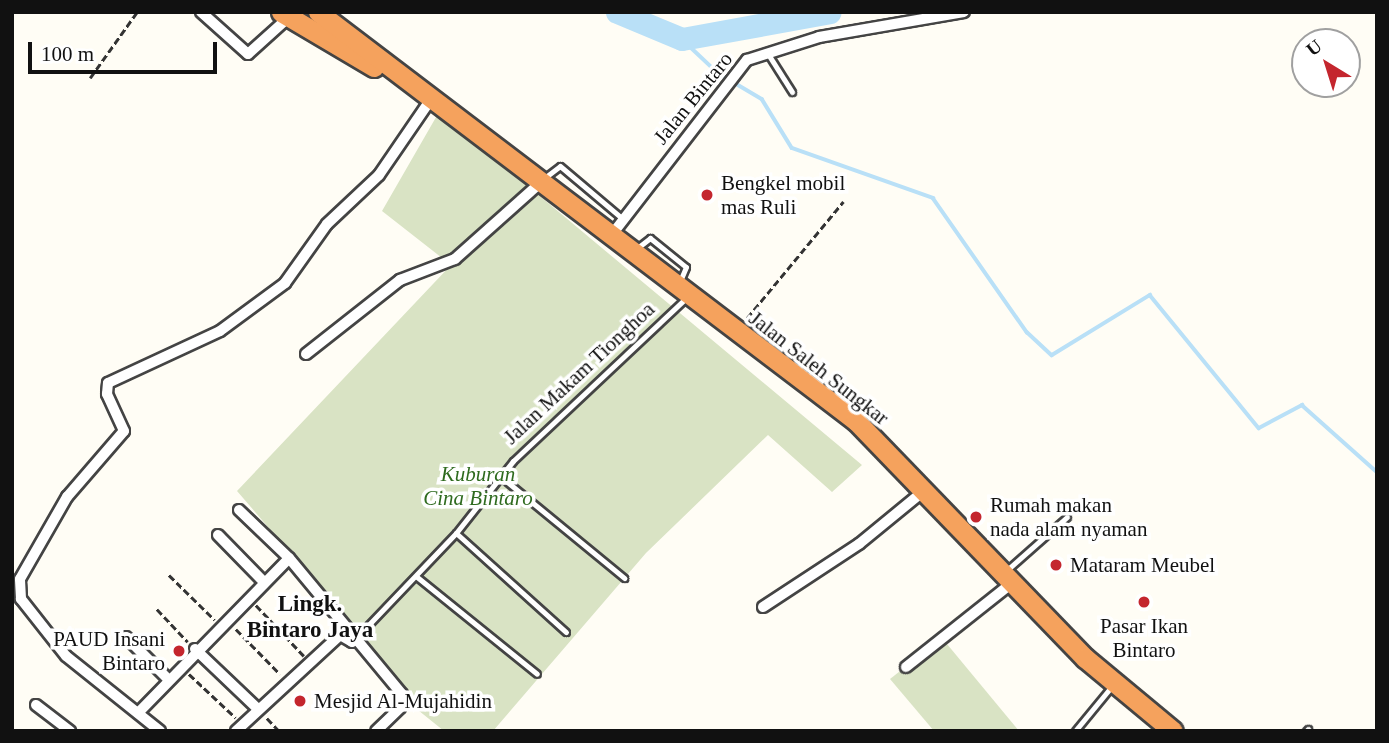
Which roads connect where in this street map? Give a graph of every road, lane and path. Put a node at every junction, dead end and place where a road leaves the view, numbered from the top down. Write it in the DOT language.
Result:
graph roads {
  1 [pos="137,12"];
  2 [pos="201,12"];
  3 [pos="318,12"];
  4 [pos="964,12"];
  5 [pos="285,15"];
  6 [pos="766,51"];
  7 [pos="90,78"];
  8 [pos="405,78"];
  9 [pos="792,92"];
  10 [pos="431,99"];
  11 [pos="540,183"];
  12 [pos="843,202"];
  13 [pos="623,219"];
  14 [pos="609,238"];
  15 [pos="680,294"];
  16 [pos="736,333"];
  17 [pos="306,354"];
  18 [pos="500,476"];
  19 [pos="926,489"];
  20 [pos="239,510"];
  21 [pos="1068,517"];
  22 [pos="456,533"];
  23 [pos="218,535"];
  24 [pos="289,558"];
  25 [pos="169,575"];
  26 [pos="417,577"];
  27 [pos="624,578"];
  28 [pos="1008,578"];
  29 [pos="264,582"];
  30 [pos="249,597"];
  31 [pos="763,607"];
  32 [pos="157,609"];
  33 [pos="223,622"];
  34 [pos="566,632"];
  35 [pos="126,637"];
  36 [pos="356,638"];
  37 [pos="195,649"];
  38 [pos="308,659"];
  39 [pos="179,665"];
  40 [pos="906,667"];
  41 [pos="537,674"];
  42 [pos="169,679"];
  43 [pos="286,680"];
  44 [pos="1114,684"];
  45 [pos="36,705"];
  46 [pos="257,708"];
  47 [pos="138,713"];
  48 [pos="240,728"];
  49 [pos="70,731"];
  50 [pos="160,731"];
  51 [pos="279,731"];
  52 [pos="376,731"];
  53 [pos="1075,731"];
  54 [pos="1173,731"];
  1 -- 7 [label="path"];
  2 -- 5 [label="street"];
  3 -- 8 [label="highway, Jalan Saleh Sungkar"];
  4 -- 6 [label="street, Jalan Bintaro"];
  5 -- 8 [label="highway, Jalan Saleh Sungkar"];
  6 -- 9 [label="lane"];
  6 -- 13 [label="street, Jalan Bintaro"];
  8 -- 10 [label="highway, Jalan Saleh Sungkar"];
  10 -- 11 [label="highway, Jalan Saleh Sungkar"];
  10 -- 47 [label="street"];
  11 -- 13 [label="lane"];
  11 -- 14 [label="highway, Jalan Saleh Sungkar"];
  11 -- 17 [label="street"];
  12 -- 16 [label="path"];
  13 -- 14 [label="street, Jalan Bintaro"];
  14 -- 15 [label="highway, Jalan Saleh Sungkar"];
  15 -- 16 [label="highway, Jalan Saleh Sungkar"];
  15 -- 18 [label="lane, Jalan Makam Tionghoa"];
  16 -- 19 [label="highway, Jalan Saleh Sungkar"];
  18 -- 22 [label="lane, Jalan Makam Tionghoa"];
  18 -- 27 [label="lane"];
  19 -- 28 [label="highway, Jalan Saleh Sungkar"];
  19 -- 31 [label="street"];
  20 -- 24 [label="street"];
  21 -- 28 [label="lane"];
  22 -- 26 [label="lane, Jalan Makam Tionghoa"];
  22 -- 34 [label="lane"];
  23 -- 29 [label="street"];
  24 -- 29 [label="street"];
  24 -- 36 [label="street"];
  25 -- 33 [label="path"];
  26 -- 36 [label="lane, Jalan Makam Tionghoa"];
  26 -- 41 [label="lane"];
  28 -- 40 [label="street"];
  28 -- 44 [label="highway, Jalan Saleh Sungkar"];
  29 -- 30 [label="street"];
  30 -- 33 [label="street"];
  30 -- 38 [label="path"];
  32 -- 37 [label="path"];
  33 -- 37 [label="street"];
  33 -- 43 [label="path"];
  35 -- 42 [label="street"];
  36 -- 38 [label="street"];
  36 -- 52 [label="street"];
  37 -- 39 [label="street"];
  37 -- 46 [label="street"];
  38 -- 43 [label="street"];
  39 -- 42 [label="street"];
  39 -- 48 [label="path"];
  42 -- 47 [label="street"];
  43 -- 46 [label="street"];
  44 -- 53 [label="lane"];
  44 -- 54 [label="highway, Jalan Saleh Sungkar"];
  45 -- 49 [label="street"];
  46 -- 48 [label="street"];
  46 -- 51 [label="path"];
  47 -- 50 [label="street"];
}
